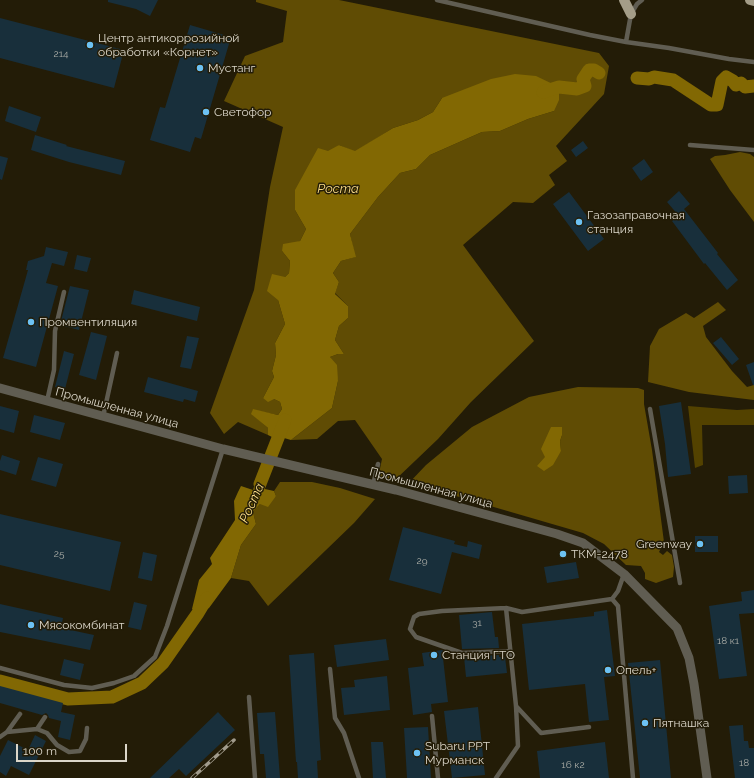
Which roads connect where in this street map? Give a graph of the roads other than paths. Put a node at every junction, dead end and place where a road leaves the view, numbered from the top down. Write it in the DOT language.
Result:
graph roads {
  1 [pos="437,0"];
  2 [pos="624,0"];
  3 [pos="642,0"];
  4 [pos="750,0"];
  5 [pos="754,0"];
  6 [pos="631,14"];
  7 [pos="626,42"];
  8 [pos="754,62"];
  9 [pos="690,145"];
  10 [pos="754,150"];
  11 [pos="64,292"];
  12 [pos="117,353"];
  13 [pos="0,388"];
  14 [pos="48,401"];
  15 [pos="650,408"];
  16 [pos="103,417"];
  17 [pos="223,449"];
  18 [pos="378,464"];
  19 [pos="373,485"];
  20 [pos="624,574"];
  21 [pos="680,583"];
  22 [pos="612,599"];
  23 [pos="506,608"];
  24 [pos="510,650"];
  25 [pos="0,668"];
  26 [pos="330,670"];
  27 [pos="249,697"];
  28 [pos="516,706"];
  29 [pos="20,714"];
  30 [pos="432,716"];
  31 [pos="45,717"];
  32 [pos="589,727"];
  33 [pos="87,728"];
  34 [pos="37,729"];
  35 [pos="7,732"];
  36 [pos="0,737"];
  37 [pos="255,778"];
  38 [pos="359,778"];
  39 [pos="438,778"];
  40 [pos="496,778"];
  41 [pos="633,778"];
  42 [pos="707,778"];
  1 -- 7 [label="lane"];
  2 -- 6 [label="main road"];
  3 -- 6 [label="lane"];
  4 -- 5 [label="main road"];
  6 -- 7 [label="lane"];
  7 -- 8 [label="lane"];
  9 -- 10 [label="lane"];
  11 -- 14 [label="lane"];
  12 -- 16 [label="lane"];
  13 -- 14 [label="street, Промышленная улица"];
  14 -- 16 [label="street, Промышленная улица"];
  15 -- 21 [label="lane"];
  16 -- 17 [label="street, Промышленная улица"];
  17 -- 19 [label="street, Промышленная улица"];
  17 -- 25 [label="lane"];
  18 -- 19 [label="lane"];
  19 -- 20 [label="street, Промышленная улица"];
  20 -- 22 [label="lane"];
  20 -- 42 [label="street, Промышленная улица"];
  22 -- 23 [label="lane"];
  22 -- 41 [label="lane"];
  23 -- 24 [label="lane"];
  23 -- 24 [label="lane"];
  24 -- 28 [label="lane"];
  26 -- 38 [label="lane"];
  27 -- 37 [label="lane"];
  28 -- 32 [label="lane"];
  28 -- 40 [label="lane"];
  29 -- 35 [label="lane"];
  30 -- 39 [label="lane"];
  31 -- 34 [label="lane"];
  33 -- 34 [label="lane"];
  34 -- 35 [label="lane"];
  35 -- 36 [label="lane"];
}
